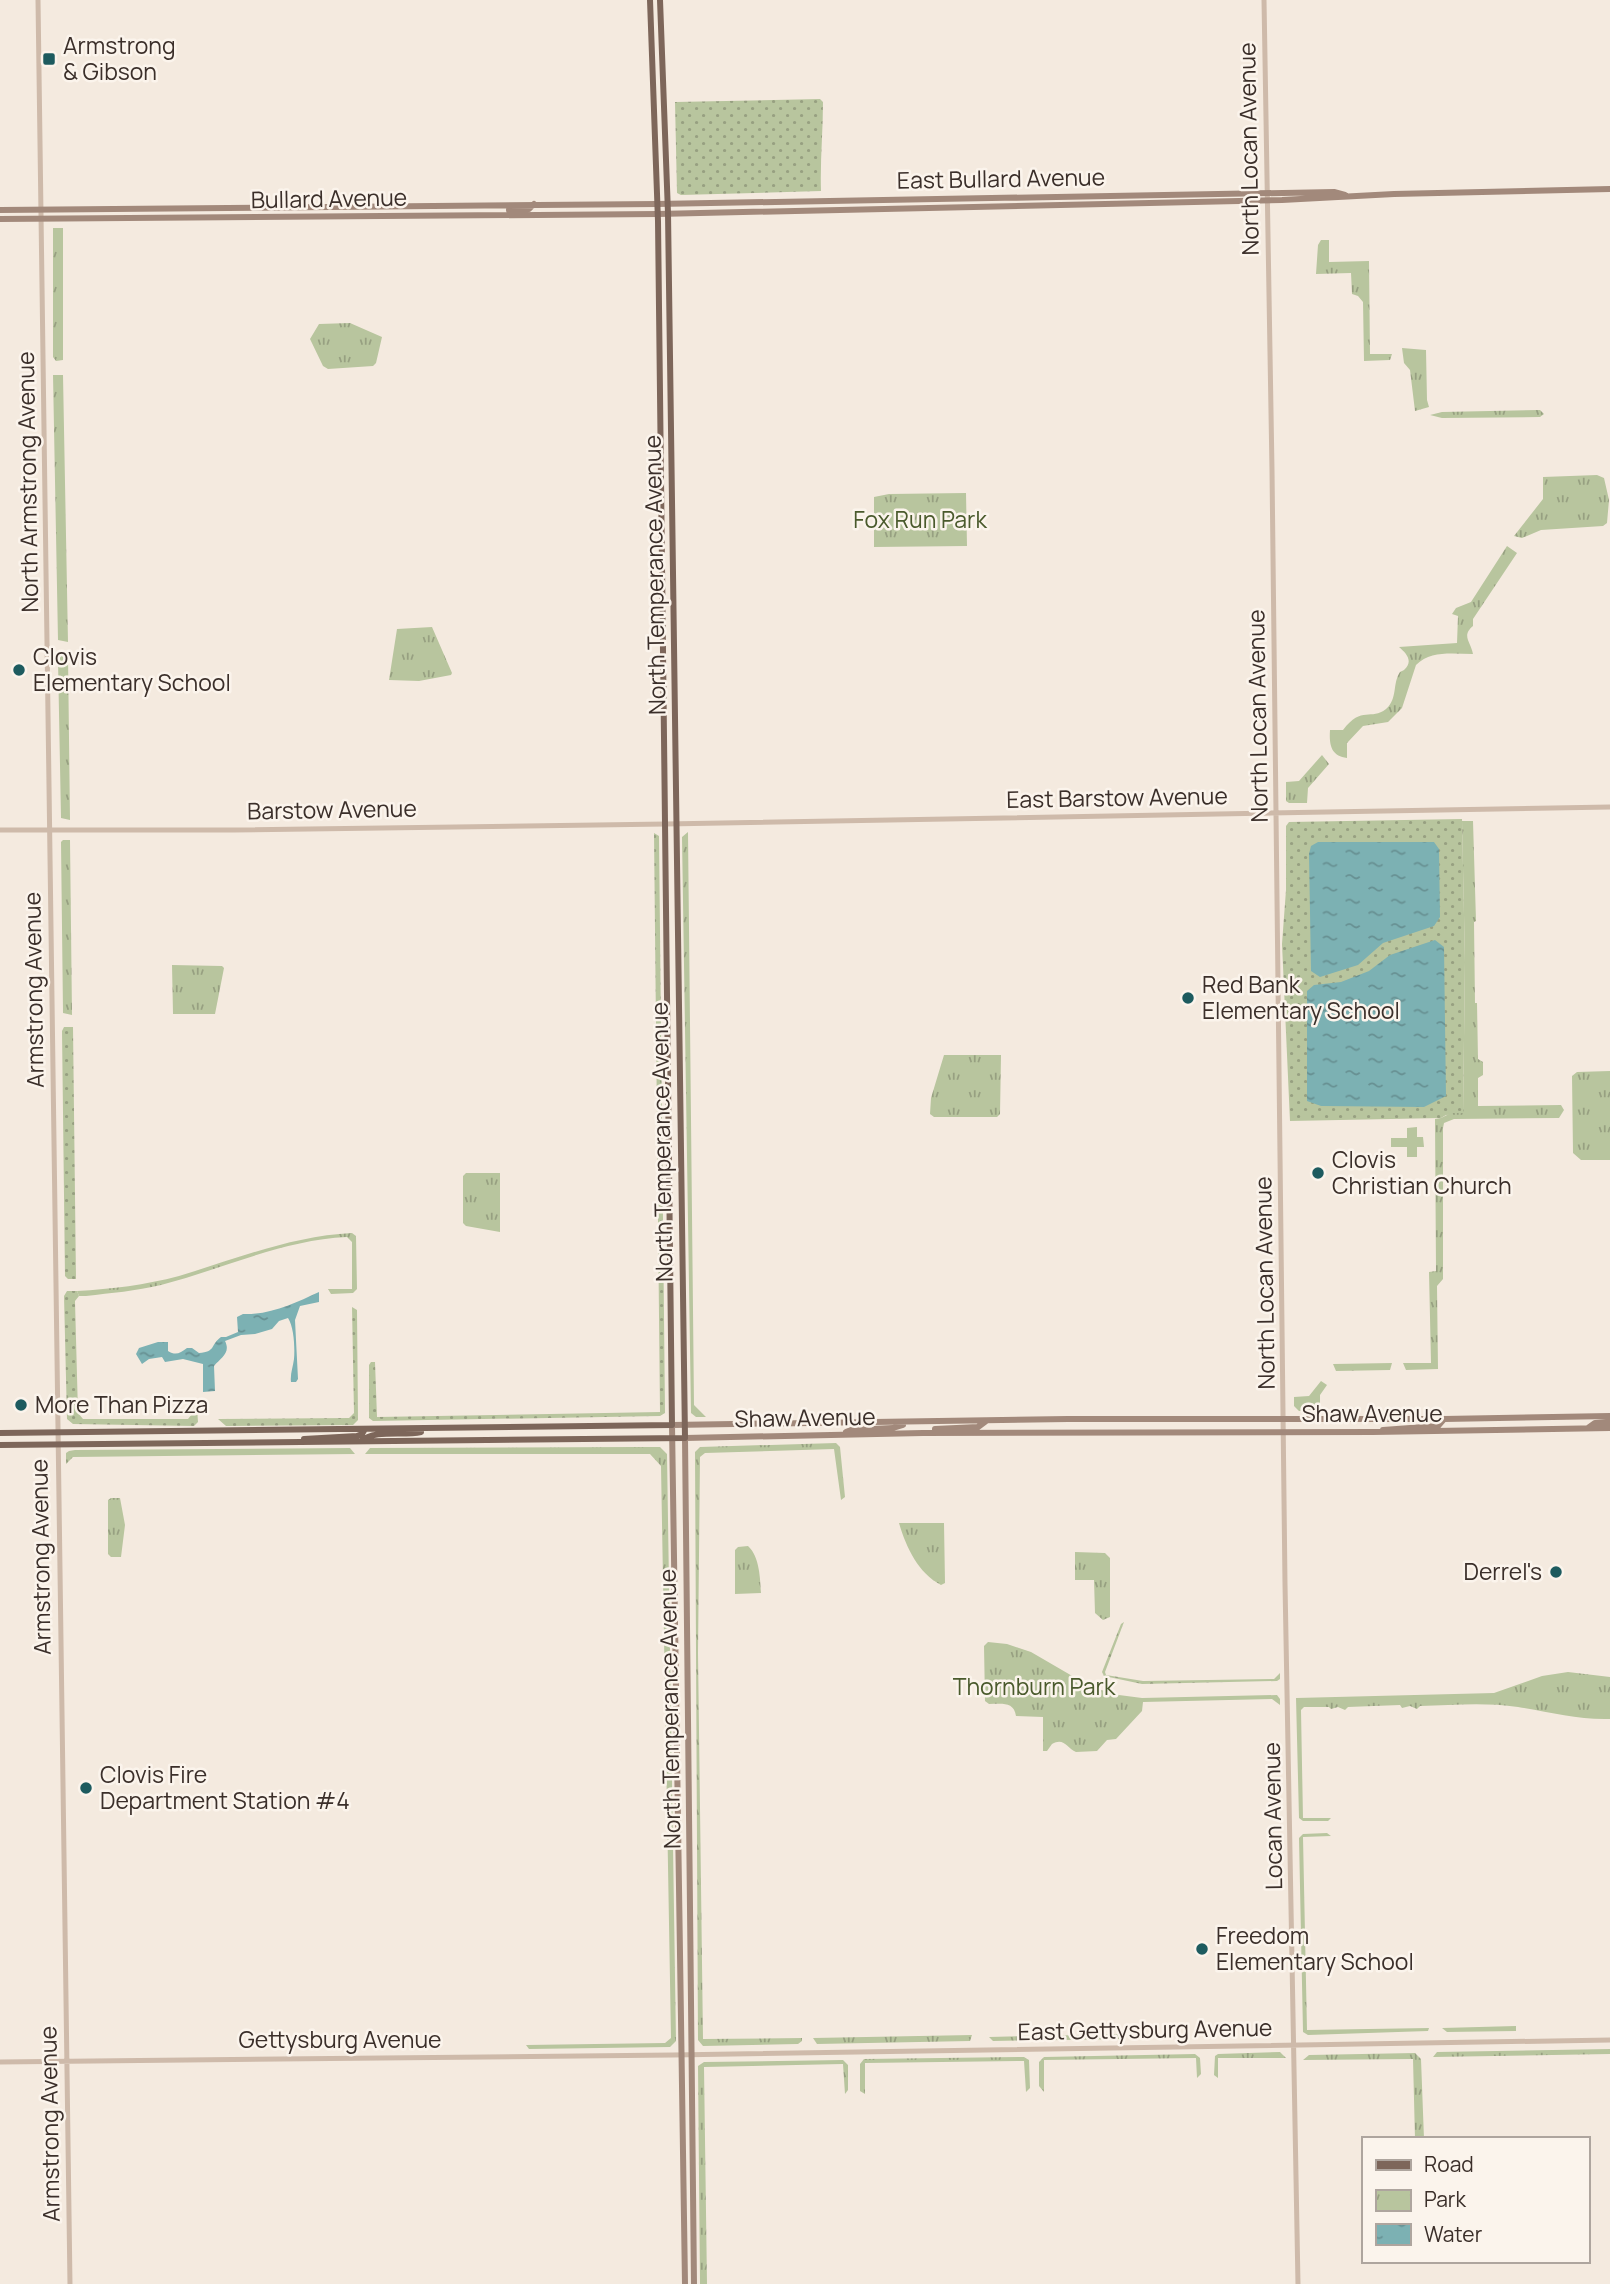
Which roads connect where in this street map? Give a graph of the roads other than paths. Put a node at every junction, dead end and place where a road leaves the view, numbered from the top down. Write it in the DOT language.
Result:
graph roads {
  1 [pos="38,0"];
  2 [pos="650,0"];
  3 [pos="660,0"];
  4 [pos="1264,0"];
  5 [pos="1610,189"];
  6 [pos="1268,196"];
  7 [pos="534,204"];
  8 [pos="657,204"];
  9 [pos="668,204"];
  10 [pos="0,209"];
  11 [pos="42,209"];
  12 [pos="668,213"];
  13 [pos="501,214"];
  14 [pos="658,214"];
  15 [pos="0,219"];
  16 [pos="42,219"];
  17 [pos="1610,807"];
  18 [pos="1276,813"];
  19 [pos="666,824"];
  20 [pos="675,824"];
  21 [pos="51,829"];
  22 [pos="0,830"];
  23 [pos="1610,1416"];
  24 [pos="1284,1419"];
  25 [pos="1444,1419"];
  26 [pos="986,1421"];
  27 [pos="908,1423"];
  28 [pos="672,1425"];
  29 [pos="685,1425"];
  30 [pos="1610,1425"];
  31 [pos="365,1429"];
  32 [pos="437,1429"];
  33 [pos="1284,1432"];
  34 [pos="1373,1432"];
  35 [pos="0,1433"];
  36 [pos="57,1433"];
  37 [pos="923,1433"];
  38 [pos="844,1434"];
  39 [pos="685,1438"];
  40 [pos="673,1439"];
  41 [pos="288,1442"];
  42 [pos="360,1442"];
  43 [pos="0,1445"];
  44 [pos="57,1445"];
  45 [pos="1610,2040"];
  46 [pos="1294,2045"];
  47 [pos="691,2054"];
  48 [pos="681,2055"];
  49 [pos="66,2061"];
  50 [pos="0,2062"];
  51 [pos="70,2284"];
  52 [pos="685,2284"];
  53 [pos="694,2284"];
  54 [pos="1298,2284"];
  1 -- 11 [label="street"];
  2 -- 8 [label="main road, North Temperance Avenue"];
  3 -- 9 [label="main road, North Temperance Avenue"];
  4 -- 6 [label="street, North Locan Avenue"];
  5 -- 6 [label="main road, East Bullard Avenue"];
  6 -- 9 [label="main road, East Bullard Avenue"];
  6 -- 12 [label="main road, East Bullard Avenue"];
  6 -- 18 [label="street, North Locan Avenue"];
  7 -- 8 [label="main road, Bullard Avenue"];
  7 -- 11 [label="main road, Bullard Avenue"];
  7 -- 13 [label="main road"];
  8 -- 9 [label="main road, East Bullard Avenue"];
  8 -- 14 [label="main road, North Temperance Avenue"];
  9 -- 12 [label="main road, North Temperance Avenue"];
  10 -- 11 [label="main road, Bullard Avenue"];
  11 -- 16 [label="street"];
  12 -- 14 [label="main road, East Bullard Avenue"];
  12 -- 20 [label="main road, North Temperance Avenue"];
  13 -- 14 [label="main road, Bullard Avenue"];
  13 -- 16 [label="main road, Bullard Avenue"];
  14 -- 19 [label="main road, North Temperance Avenue"];
  15 -- 16 [label="main road, Bullard Avenue"];
  16 -- 21 [label="street, North Armstrong Avenue"];
  17 -- 18 [label="street, East Barstow Avenue"];
  18 -- 20 [label="street, East Barstow Avenue"];
  18 -- 24 [label="street, North Locan Avenue"];
  19 -- 20 [label="street, East Barstow Avenue"];
  19 -- 21 [label="street, Barstow Avenue"];
  19 -- 28 [label="main road, North Temperance Avenue"];
  20 -- 29 [label="main road, North Temperance Avenue"];
  21 -- 22 [label="street, Barstow Avenue"];
  21 -- 36 [label="street, Armstrong Avenue"];
  23 -- 25 [label="main road, Shaw Avenue"];
  24 -- 25 [label="main road, Shaw Avenue"];
  24 -- 26 [label="main road, Shaw Avenue"];
  24 -- 33 [label="street, North Locan Avenue"];
  25 -- 34 [label="main road"];
  26 -- 27 [label="main road, Shaw Avenue"];
  26 -- 37 [label="main road"];
  27 -- 29 [label="main road, Shaw Avenue"];
  27 -- 38 [label="main road"];
  28 -- 29 [label="main road, Shaw Avenue"];
  28 -- 32 [label="main road, Shaw Avenue"];
  28 -- 40 [label="main road, North Temperance Avenue"];
  29 -- 39 [label="main road, North Temperance Avenue"];
  30 -- 34 [label="main road, Shaw Avenue"];
  31 -- 32 [label="main road, Shaw Avenue"];
  31 -- 36 [label="main road, Shaw Avenue"];
  31 -- 41 [label="main road"];
  32 -- 42 [label="main road"];
  33 -- 34 [label="main road, Shaw Avenue"];
  33 -- 37 [label="main road, Shaw Avenue"];
  33 -- 46 [label="street, Locan Avenue"];
  35 -- 36 [label="main road, Shaw Avenue"];
  36 -- 44 [label="street, Armstrong Avenue"];
  37 -- 38 [label="main road, Shaw Avenue"];
  38 -- 39 [label="main road, Shaw Avenue"];
  39 -- 40 [label="main road, Shaw Avenue"];
  39 -- 47 [label="main road, North Temperance Avenue"];
  40 -- 42 [label="main road, Shaw Avenue"];
  40 -- 48 [label="main road, North Temperance Avenue"];
  41 -- 42 [label="main road, Shaw Avenue"];
  41 -- 44 [label="main road, Shaw Avenue"];
  43 -- 44 [label="main road, Shaw Avenue"];
  44 -- 49 [label="street, Armstrong Avenue"];
  45 -- 46 [label="street, East Gettysburg Avenue"];
  46 -- 47 [label="street, East Gettysburg Avenue"];
  46 -- 54 [label="street, Locan Avenue"];
  47 -- 48 [label="street, East Gettysburg Avenue"];
  47 -- 53 [label="main road, North Temperance Avenue"];
  48 -- 49 [label="street, Gettysburg Avenue"];
  48 -- 52 [label="main road, North Temperance Avenue"];
  49 -- 50 [label="street, Gettysburg Avenue"];
  49 -- 51 [label="street, Armstrong Avenue"];
}
